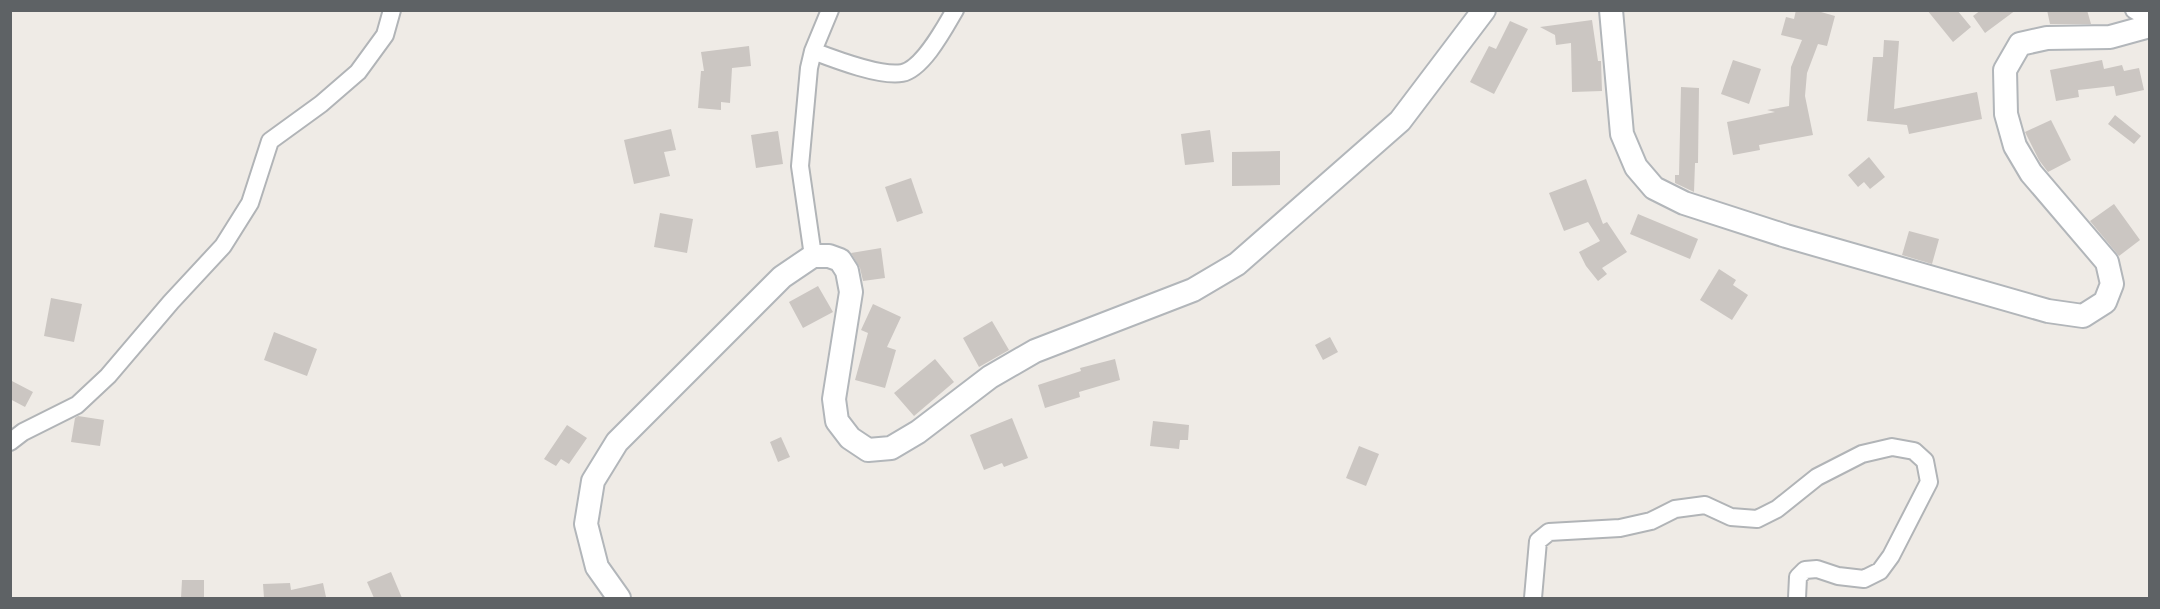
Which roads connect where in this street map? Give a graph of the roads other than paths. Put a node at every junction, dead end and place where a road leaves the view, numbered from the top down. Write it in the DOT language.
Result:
graph roads {
  1 [pos="392,10"];
  2 [pos="830,10"];
  3 [pos="955,10"];
  4 [pos="1484,10"];
  5 [pos="1611,10"];
  6 [pos="2133,10"];
  7 [pos="2150,19"];
  8 [pos="2150,26"];
  9 [pos="813,51"];
  10 [pos="813,256"];
  11 [pos="10,442"];
  12 [pos="620,598"];
  13 [pos="1533,598"];
  14 [pos="1797,598"];
  1 -- 11 [label="street"];
  2 -- 9 [label="street"];
  3 -- 9 [label="street"];
  4 -- 10 [label="main road"];
  5 -- 8 [label="main road"];
  6 -- 7 [label="street"];
  9 -- 10 [label="street"];
  10 -- 12 [label="main road"];
  13 -- 14 [label="street"];
}
